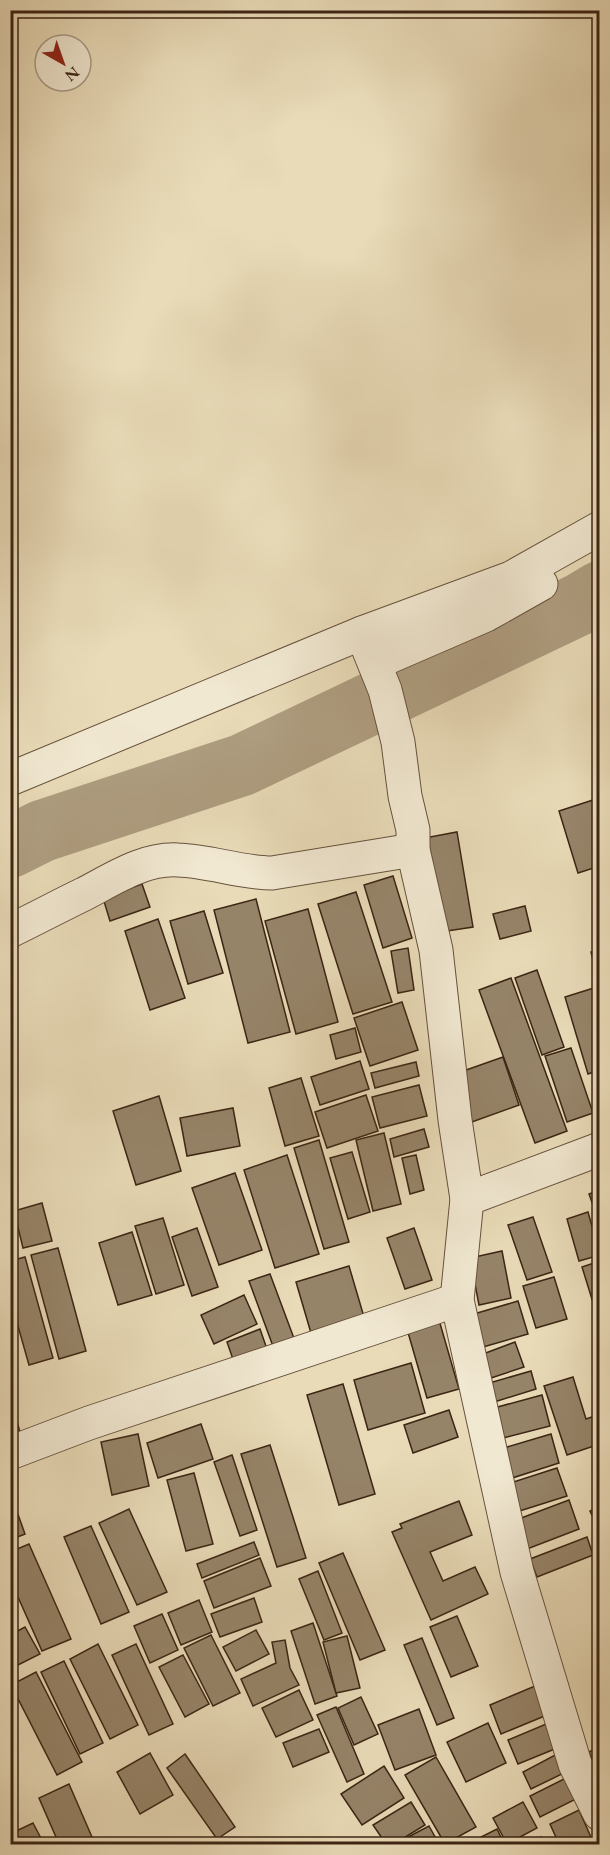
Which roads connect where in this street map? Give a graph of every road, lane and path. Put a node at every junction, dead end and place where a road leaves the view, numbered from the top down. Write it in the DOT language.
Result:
graph roads {
  1 [pos="600,528"];
  2 [pos="600,552"];
  3 [pos="362,633"];
  4 [pos="380,676"];
  5 [pos="10,779"];
  6 [pos="413,840"];
  7 [pos="10,931"];
  8 [pos="600,1149"];
  9 [pos="467,1199"];
  10 [pos="457,1300"];
  11 [pos="10,1453"];
  12 [pos="600,1814"];
  1 -- 3 [label="street"];
  2 -- 4 [label="street"];
  3 -- 4 [label="street"];
  3 -- 5 [label="street"];
  4 -- 6 [label="street"];
  6 -- 7 [label="street"];
  6 -- 9 [label="street"];
  8 -- 9 [label="street"];
  9 -- 10 [label="street"];
  10 -- 11 [label="street"];
  10 -- 12 [label="street"];
}
